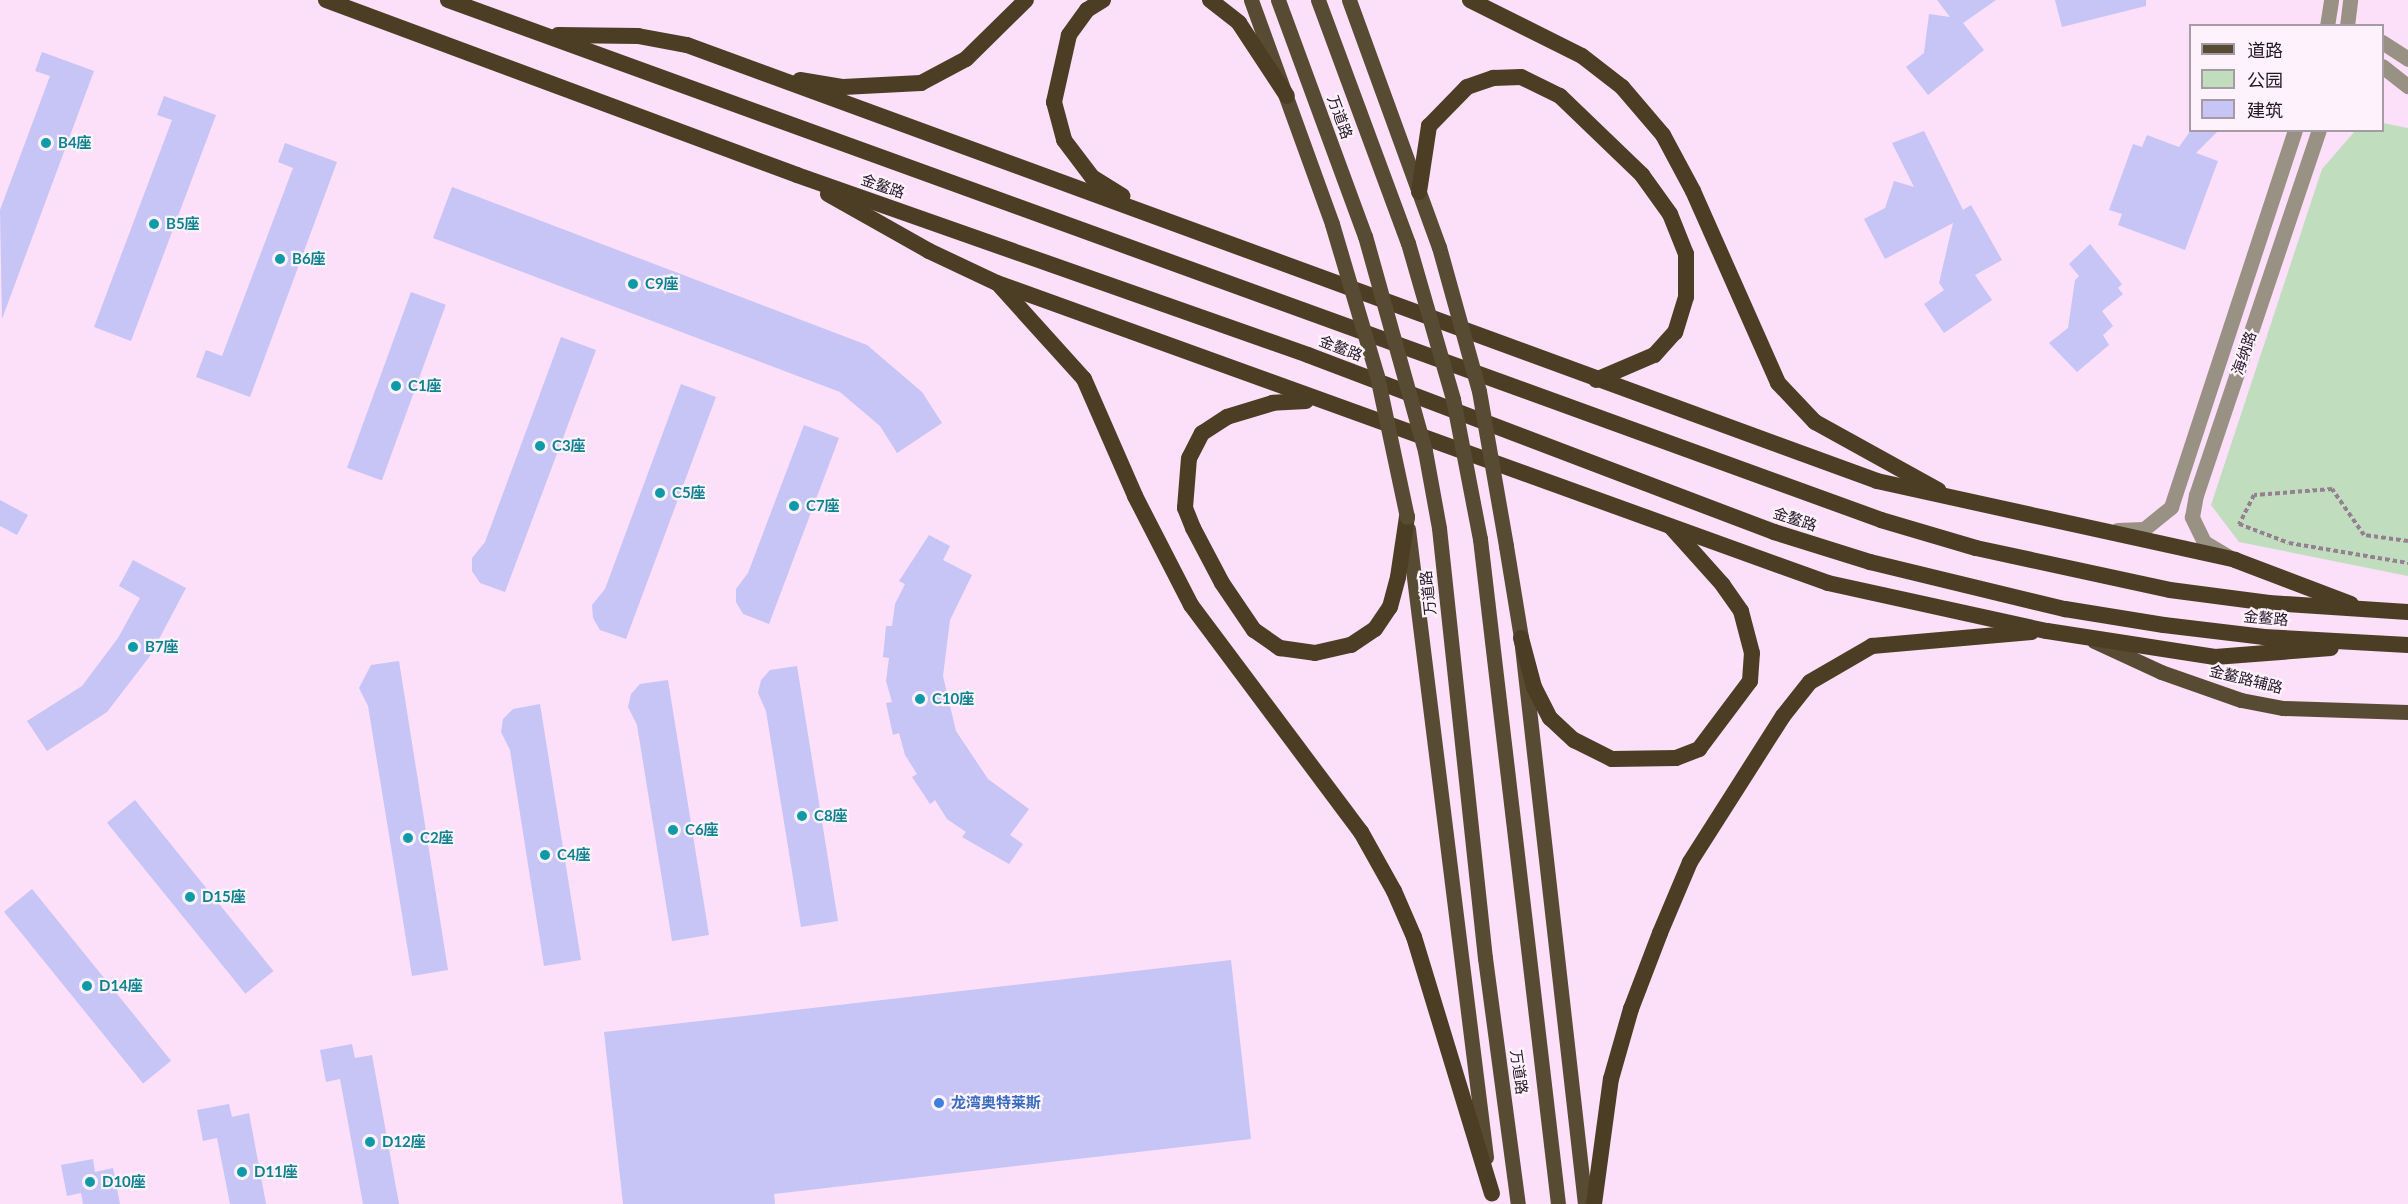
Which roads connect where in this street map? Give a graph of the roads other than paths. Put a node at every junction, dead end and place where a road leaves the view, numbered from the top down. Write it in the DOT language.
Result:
graph roads {
  1 [pos="326,0"];
  2 [pos="448,0"];
  3 [pos="1026,0"];
  4 [pos="1103,0"];
  5 [pos="1210,0"];
  6 [pos="1251,0"];
  7 [pos="1278,0"];
  8 [pos="1318,0"];
  9 [pos="1349,0"];
  10 [pos="1470,0"];
  11 [pos="2331,0"];
  12 [pos="2350,0"];
  13 [pos="2332,24"];
  14 [pos="2347,24"];
  15 [pos="543,35"];
  16 [pos="2384,43"];
  17 [pos="2408,58"];
  18 [pos="2384,68"];
  19 [pos="756,73"];
  20 [pos="2408,86"];
  21 [pos="1287,96"];
  22 [pos="2294,132"];
  23 [pos="2318,132"];
  24 [pos="797,175"];
  25 [pos="1419,192"];
  26 [pos="1153,216"];
  27 [pos="997,283"];
  28 [pos="1596,380"];
  29 [pos="1330,406"];
  30 [pos="1957,501"];
  31 [pos="1407,517"];
  32 [pos="1668,524"];
  33 [pos="2107,531"];
  34 [pos="2235,560"];
  35 [pos="2368,611"];
  36 [pos="2408,612"];
  37 [pos="2047,631"];
  38 [pos="2086,637"];
  39 [pos="1521,638"];
  40 [pos="2364,643"];
  41 [pos="2408,645"];
  42 [pos="2408,712"];
  43 [pos="1492,1199"];
  44 [pos="1518,1204"];
  45 [pos="1558,1204"];
  46 [pos="1585,1204"];
  47 [pos="1594,1204"];
  1 -- 24 [label="highway, 金鳌路"];
  2 -- 15 [label="highway, 金鳌路"];
  3 -- 19 [label="highway"];
  4 -- 26 [label="highway"];
  5 -- 21 [label="highway"];
  6 -- 21 [label="main road"];
  7 -- 44 [label="main road, 万道路, bridge"];
  8 -- 45 [label="main road, 万道路, bridge"];
  9 -- 25 [label="main road"];
  10 -- 30 [label="highway"];
  11 -- 13 [label="street"];
  12 -- 14 [label="street"];
  15 -- 19 [label="highway"];
  15 -- 35 [label="highway, 金鳌路"];
  16 -- 17 [label="street"];
  18 -- 20 [label="street"];
  19 -- 26 [label="highway"];
  21 -- 31 [label="main road, bridge"];
  22 -- 33 [label="street, 海纳路"];
  23 -- 34 [label="street, 海纳路"];
  24 -- 27 [label="highway"];
  24 -- 40 [label="highway, 金鳌路"];
  25 -- 28 [label="highway"];
  25 -- 39 [label="main road, bridge"];
  26 -- 28 [label="highway"];
  27 -- 29 [label="highway"];
  27 -- 43 [label="highway"];
  28 -- 30 [label="highway"];
  29 -- 31 [label="highway"];
  29 -- 32 [label="highway"];
  30 -- 33 [label="highway"];
  31 -- 43 [label="main road"];
  32 -- 37 [label="highway"];
  32 -- 39 [label="highway"];
  33 -- 34 [label="highway"];
  34 -- 35 [label="highway"];
  35 -- 36 [label="highway, 金鳌路"];
  37 -- 38 [label="highway"];
  37 -- 47 [label="highway"];
  38 -- 40 [label="highway"];
  38 -- 42 [label="main road, 金鳌路辅路"];
  39 -- 46 [label="main road"];
  40 -- 41 [label="highway"];
}
